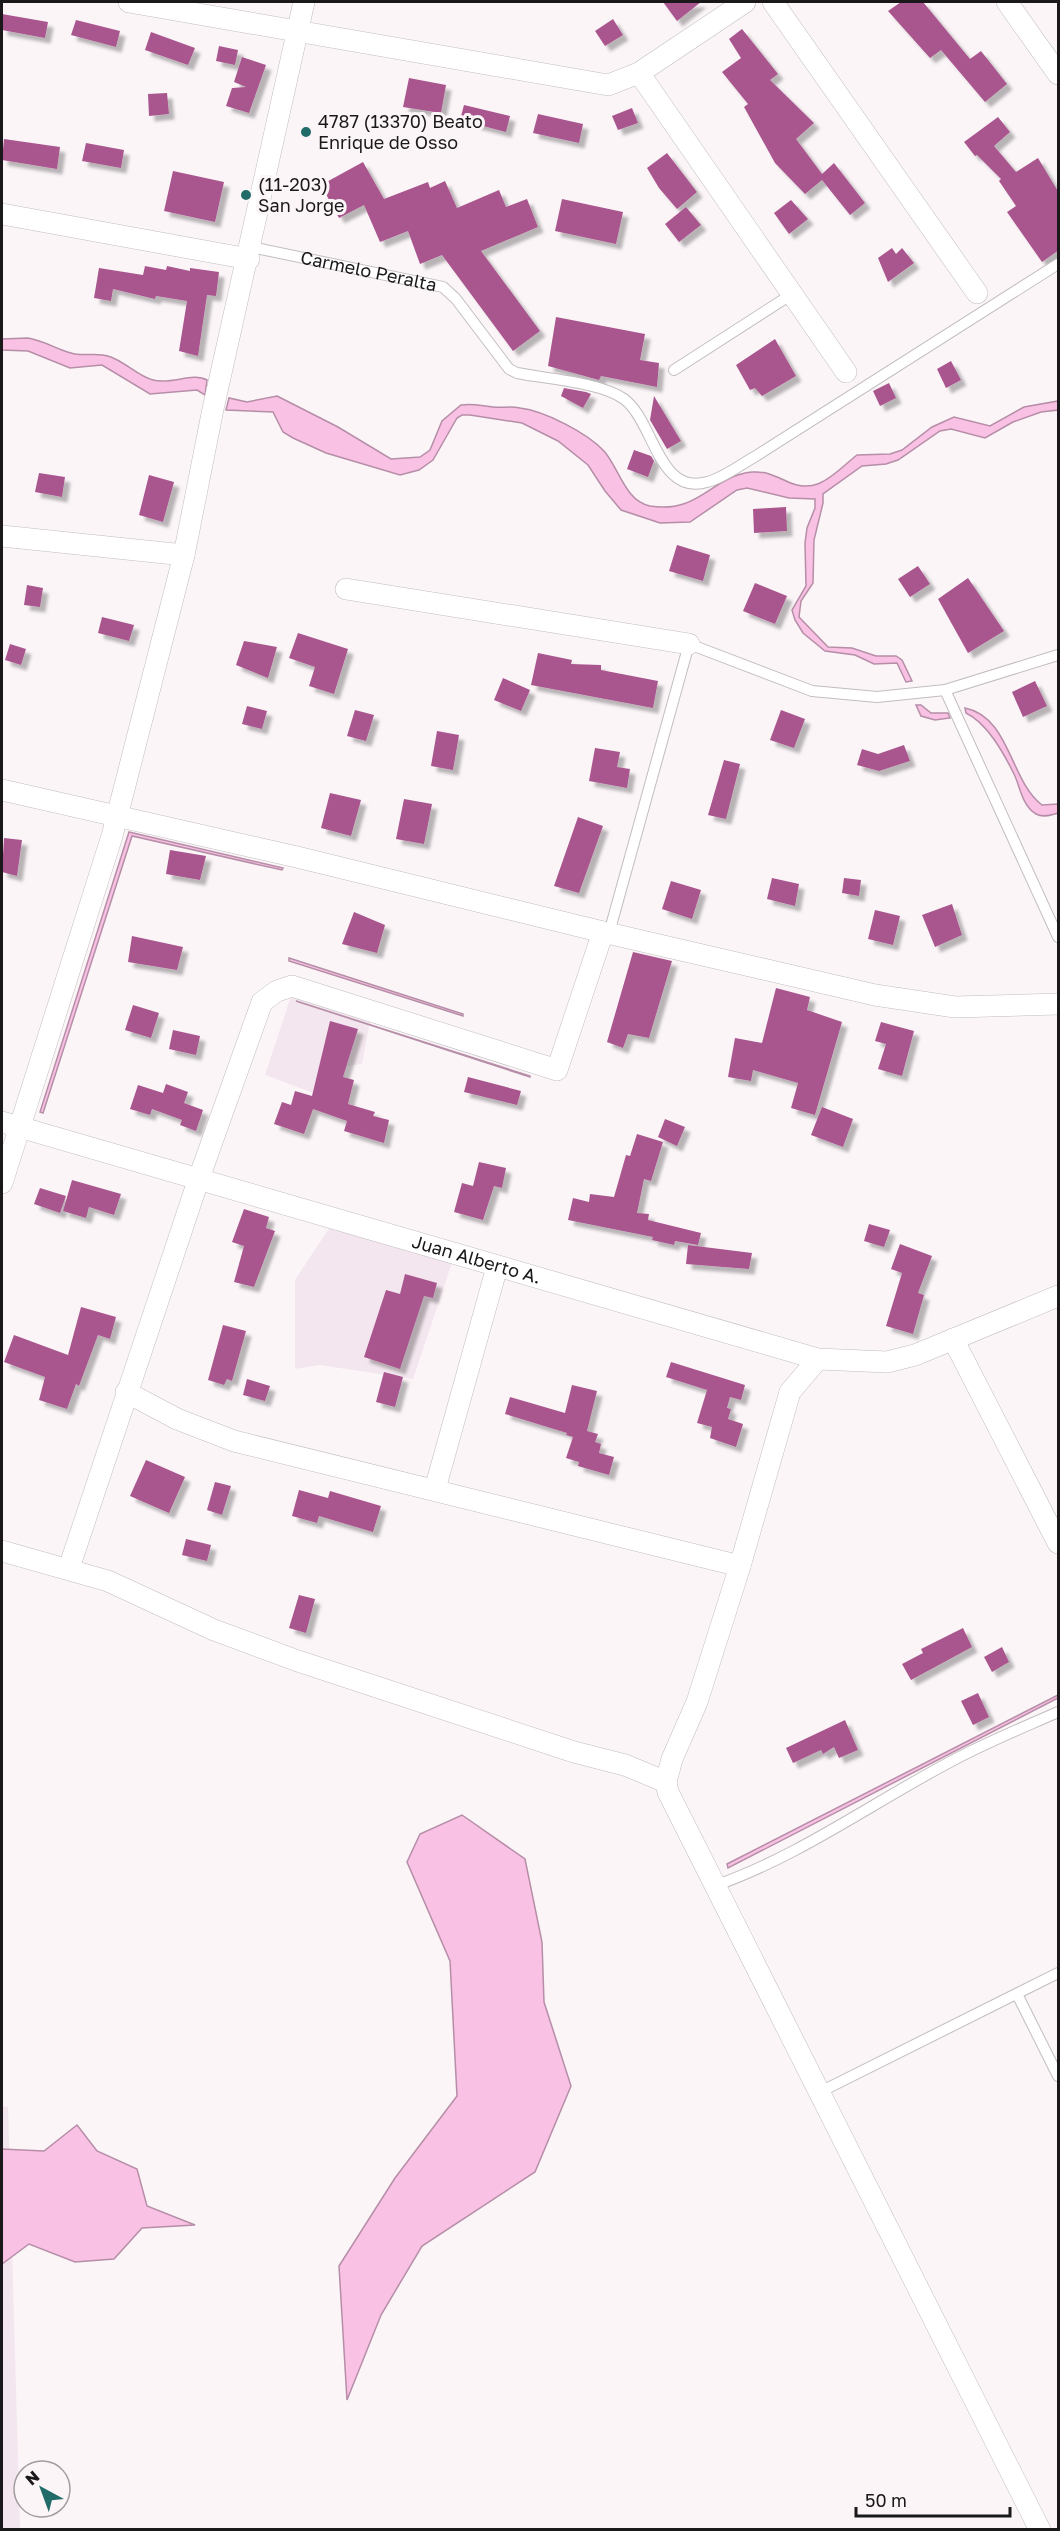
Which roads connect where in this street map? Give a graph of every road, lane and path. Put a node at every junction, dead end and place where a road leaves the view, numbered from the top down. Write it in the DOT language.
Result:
graph roads {
  1 [pos="129,2"];
  2 [pos="304,2"];
  3 [pos="745,2"];
  4 [pos="773,2"];
  5 [pos="1007,2"];
  6 [pos="297,32"];
  7 [pos="639,74"];
  8 [pos="1059,74"];
  9 [pos="2,214"];
  10 [pos="250,253"];
  11 [pos="1059,264"];
  12 [pos="977,293"];
  13 [pos="792,294"];
  14 [pos="674,370"];
  15 [pos="846,372"];
  16 [pos="2,536"];
  17 [pos="184,555"];
  18 [pos="346,590"];
  19 [pos="689,644"];
  20 [pos="1059,654"];
  21 [pos="945,690"];
  22 [pos="2,790"];
  23 [pos="117,816"];
  24 [pos="606,933"];
  25 [pos="1059,937"];
  26 [pos="1059,1004"];
  27 [pos="10,1125"];
  28 [pos="199,1178"];
  29 [pos="2,1183"];
  30 [pos="497,1267"];
  31 [pos="1059,1296"];
  32 [pos="953,1339"];
  33 [pos="818,1359"];
  34 [pos="126,1392"];
  35 [pos="435,1489"];
  36 [pos="1059,1543"];
  37 [pos="2,1551"];
  38 [pos="740,1566"];
  39 [pos="69,1568"];
  40 [pos="1059,1712"];
  41 [pos="666,1782"];
  42 [pos="713,1886"];
  43 [pos="1059,1973"];
  44 [pos="1017,1994"];
  45 [pos="1059,2076"];
  46 [pos="818,2093"];
  47 [pos="1040,2529"];
  1 -- 6 [label="street"];
  2 -- 6 [label="street"];
  3 -- 7 [label="street"];
  4 -- 12 [label="street"];
  5 -- 8 [label="street"];
  6 -- 7 [label="street"];
  6 -- 10 [label="street"];
  7 -- 13 [label="street"];
  9 -- 10 [label="street, Carmelo Peralta"];
  10 -- 11 [label="lane, Carmelo Peralta"];
  10 -- 17 [label="street"];
  13 -- 14 [label="lane"];
  13 -- 15 [label="street"];
  16 -- 17 [label="street"];
  17 -- 23 [label="street"];
  18 -- 19 [label="street"];
  19 -- 21 [label="lane"];
  19 -- 24 [label="lane"];
  20 -- 21 [label="lane"];
  21 -- 25 [label="lane"];
  22 -- 23 [label="street"];
  23 -- 24 [label="street"];
  23 -- 27 [label="street"];
  24 -- 26 [label="street"];
  24 -- 28 [label="street"];
  27 -- 28 [label="street, Juan Alberto A."];
  27 -- 29 [label="street"];
  28 -- 30 [label="street, Juan Alberto A."];
  28 -- 34 [label="street"];
  30 -- 33 [label="street, Juan Alberto A."];
  30 -- 35 [label="street"];
  31 -- 32 [label="street, Juan Alberto A."];
  32 -- 33 [label="street, Juan Alberto A."];
  32 -- 36 [label="street"];
  33 -- 38 [label="street"];
  34 -- 35 [label="street"];
  34 -- 39 [label="street"];
  35 -- 38 [label="street"];
  37 -- 39 [label="street"];
  38 -- 41 [label="street"];
  39 -- 41 [label="street"];
  40 -- 42 [label="lane"];
  41 -- 42 [label="street"];
  42 -- 46 [label="street"];
  43 -- 44 [label="lane"];
  44 -- 45 [label="lane"];
  44 -- 46 [label="lane"];
  46 -- 47 [label="street"];
}
